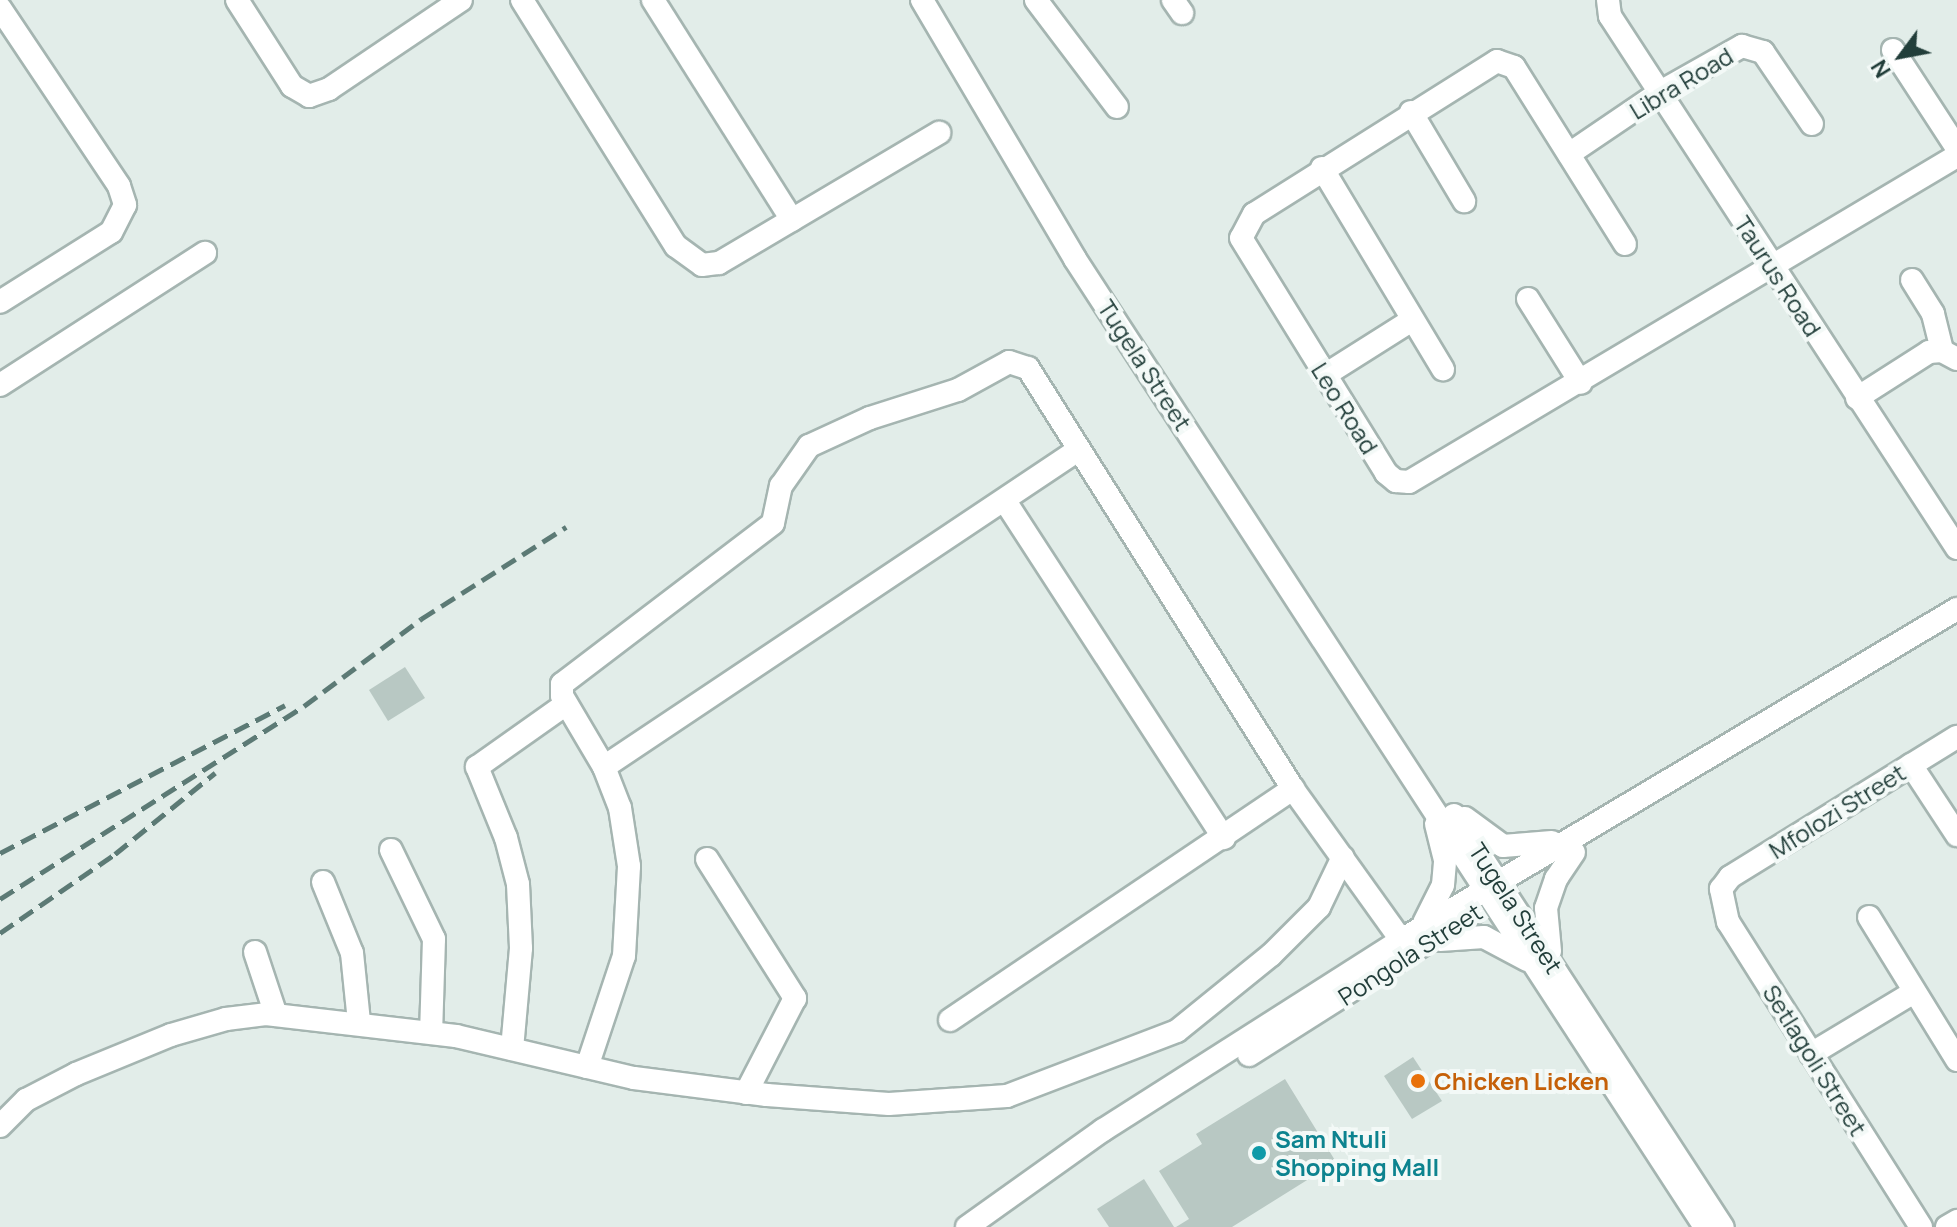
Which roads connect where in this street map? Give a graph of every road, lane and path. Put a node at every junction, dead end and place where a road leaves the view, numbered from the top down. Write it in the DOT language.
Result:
graph roads {
  1 [pos="237,0"];
  2 [pos="461,0"];
  3 [pos="522,0"];
  4 [pos="653,0"];
  5 [pos="922,0"];
  6 [pos="1036,0"];
  7 [pos="1608,0"];
  8 [pos="0,8"];
  9 [pos="1893,50"];
  10 [pos="1662,91"];
  11 [pos="1117,107"];
  12 [pos="1411,112"];
  13 [pos="1812,124"];
  14 [pos="939,133"];
  15 [pos="1957,148"];
  16 [pos="1569,154"];
  17 [pos="1957,156"];
  18 [pos="1322,168"];
  19 [pos="1464,201"];
  20 [pos="792,220"];
  21 [pos="1625,244"];
  22 [pos="205,253"];
  23 [pos="1772,267"];
  24 [pos="1912,280"];
  25 [pos="1528,299"];
  26 [pos="0,302"];
  27 [pos="1412,320"];
  28 [pos="1950,355"];
  29 [pos="1443,369"];
  30 [pos="1325,375"];
  31 [pos="1581,383"];
  32 [pos="0,385"];
  33 [pos="1857,398"];
  34 [pos="1078,450"];
  35 [pos="1005,501"];
  36 [pos="1957,548"];
  37 [pos="1957,609"];
  38 [pos="566,704"];
  39 [pos="1957,737"];
  40 [pos="1911,765"];
  41 [pos="604,767"];
  42 [pos="1293,789"];
  43 [pos="1436,801"];
  44 [pos="1957,835"];
  45 [pos="1224,838"];
  46 [pos="1571,846"];
  47 [pos="391,850"];
  48 [pos="1343,857"];
  49 [pos="707,859"];
  50 [pos="323,882"];
  51 [pos="1721,889"];
  52 [pos="1496,891"];
  53 [pos="1869,917"];
  54 [pos="1425,935"];
  55 [pos="1401,940"];
  56 [pos="255,952"];
  57 [pos="1544,965"];
  58 [pos="1914,992"];
  59 [pos="276,1015"];
  60 [pos="950,1020"];
  61 [pos="359,1022"];
  62 [pos="431,1032"];
  63 [pos="512,1049"];
  64 [pos="1811,1054"];
  65 [pos="1957,1060"];
  66 [pos="587,1067"];
  67 [pos="746,1093"];
  68 [pos="4,1118"];
  69 [pos="1005,1202"];
  70 [pos="1957,1221"];
  71 [pos="967,1227"];
  72 [pos="1705,1227"];
  73 [pos="1723,1227"];
  74 [pos="1921,1227"];
  75 [pos="1947,1227"];
  1 -- 2 [label="street"];
  3 -- 20 [label="street"];
  4 -- 20 [label="street"];
  5 -- 43 [label="street, Tugela Street"];
  6 -- 11 [label="street"];
  7 -- 10 [label="street, Taurus Road"];
  8 -- 26 [label="street"];
  9 -- 15 [label="street"];
  10 -- 13 [label="street, Libra Road"];
  10 -- 16 [label="street, Libra Road"];
  10 -- 23 [label="street, Taurus Road"];
  12 -- 16 [label="street, Leo Road"];
  12 -- 18 [label="street, Leo Road"];
  12 -- 19 [label="street"];
  14 -- 20 [label="street"];
  16 -- 21 [label="street, Leo Road"];
  17 -- 23 [label="street, Leo Road"];
  18 -- 27 [label="street"];
  18 -- 30 [label="street, Leo Road"];
  22 -- 32 [label="street"];
  23 -- 31 [label="street, Leo Road"];
  23 -- 33 [label="street, Taurus Road"];
  24 -- 28 [label="street"];
  25 -- 31 [label="street"];
  27 -- 29 [label="street"];
  27 -- 30 [label="street"];
  28 -- 33 [label="street"];
  30 -- 31 [label="street, Leo Road"];
  33 -- 36 [label="street, Taurus Road"];
  34 -- 35 [label="street"];
  34 -- 38 [label="street"];
  34 -- 42 [label="street"];
  35 -- 41 [label="street"];
  35 -- 45 [label="street"];
  37 -- 46 [label="street, Pongola Street"];
  38 -- 41 [label="street"];
  38 -- 63 [label="street"];
  39 -- 40 [label="street, Mfolozi Street"];
  40 -- 44 [label="street"];
  40 -- 51 [label="street, Mfolozi Street"];
  41 -- 66 [label="street"];
  42 -- 45 [label="street"];
  42 -- 48 [label="street"];
  43 -- 46 [label="street"];
  43 -- 52 [label="street, Tugela Street"];
  43 -- 54 [label="street"];
  45 -- 60 [label="street"];
  46 -- 52 [label="street, Pongola Street"];
  46 -- 57 [label="street"];
  47 -- 62 [label="street"];
  48 -- 55 [label="street"];
  48 -- 67 [label="street"];
  49 -- 67 [label="street"];
  50 -- 61 [label="street"];
  51 -- 64 [label="street, Setlagoli Street"];
  52 -- 54 [label="street, Pongola Street"];
  52 -- 57 [label="street, Tugela Street"];
  53 -- 58 [label="street"];
  54 -- 55 [label="street, Pongola Street"];
  54 -- 57 [label="street"];
  54 -- 69 [label="street, Pongola Street"];
  55 -- 69 [label="street, Pongola Street"];
  56 -- 59 [label="street"];
  57 -- 72 [label="street, Tugela Street"];
  57 -- 73 [label="street, Tugela Street"];
  58 -- 64 [label="street"];
  58 -- 65 [label="street"];
  59 -- 61 [label="street"];
  59 -- 68 [label="street"];
  61 -- 62 [label="street"];
  62 -- 63 [label="street"];
  63 -- 66 [label="street"];
  64 -- 74 [label="street, Setlagoli Street"];
  66 -- 67 [label="street"];
  69 -- 71 [label="street, Pongola Street"];
  70 -- 75 [label="street"];
}
